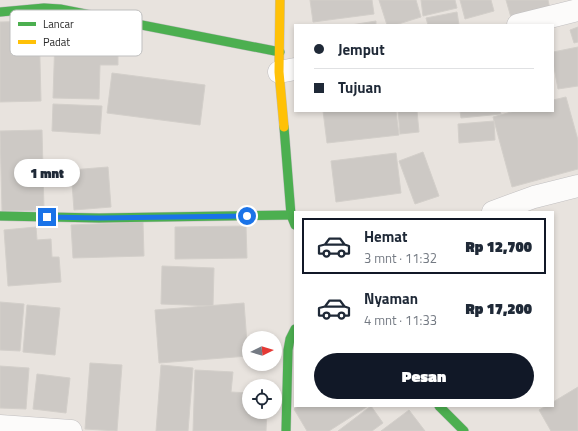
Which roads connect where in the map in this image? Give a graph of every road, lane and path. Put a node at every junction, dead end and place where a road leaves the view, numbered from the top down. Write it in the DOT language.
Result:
graph roads {
  1 [pos="280,0"];
  2 [pos="43,4"];
  3 [pos="10,10"];
  4 [pos="11,10"];
  5 [pos="68,10"];
  6 [pos="578,10"];
  7 [pos="0,12"];
  8 [pos="522,24"];
  9 [pos="142,28"];
  10 [pos="284,64"];
  11 [pos="578,186"];
  12 [pos="496,211"];
  13 [pos="291,215"];
  14 [pos="0,216"];
  15 [pos="294,222"];
  16 [pos="294,331"];
  17 [pos="440,407"];
  18 [pos="0,426"];
  19 [pos="71,431"];
  20 [pos="286,431"];
  21 [pos="464,431"];
  1 -- 10 [label="street"];
  2 -- 4 [label="street"];
  2 -- 5 [label="street"];
  3 -- 7 [label="street"];
  6 -- 8 [label="street"];
  9 -- 10 [label="street"];
  10 -- 13 [label="street"];
  11 -- 12 [label="street"];
  13 -- 14 [label="street"];
  13 -- 15 [label="street"];
  16 -- 20 [label="street"];
  17 -- 21 [label="street"];
  18 -- 19 [label="street"];
}
